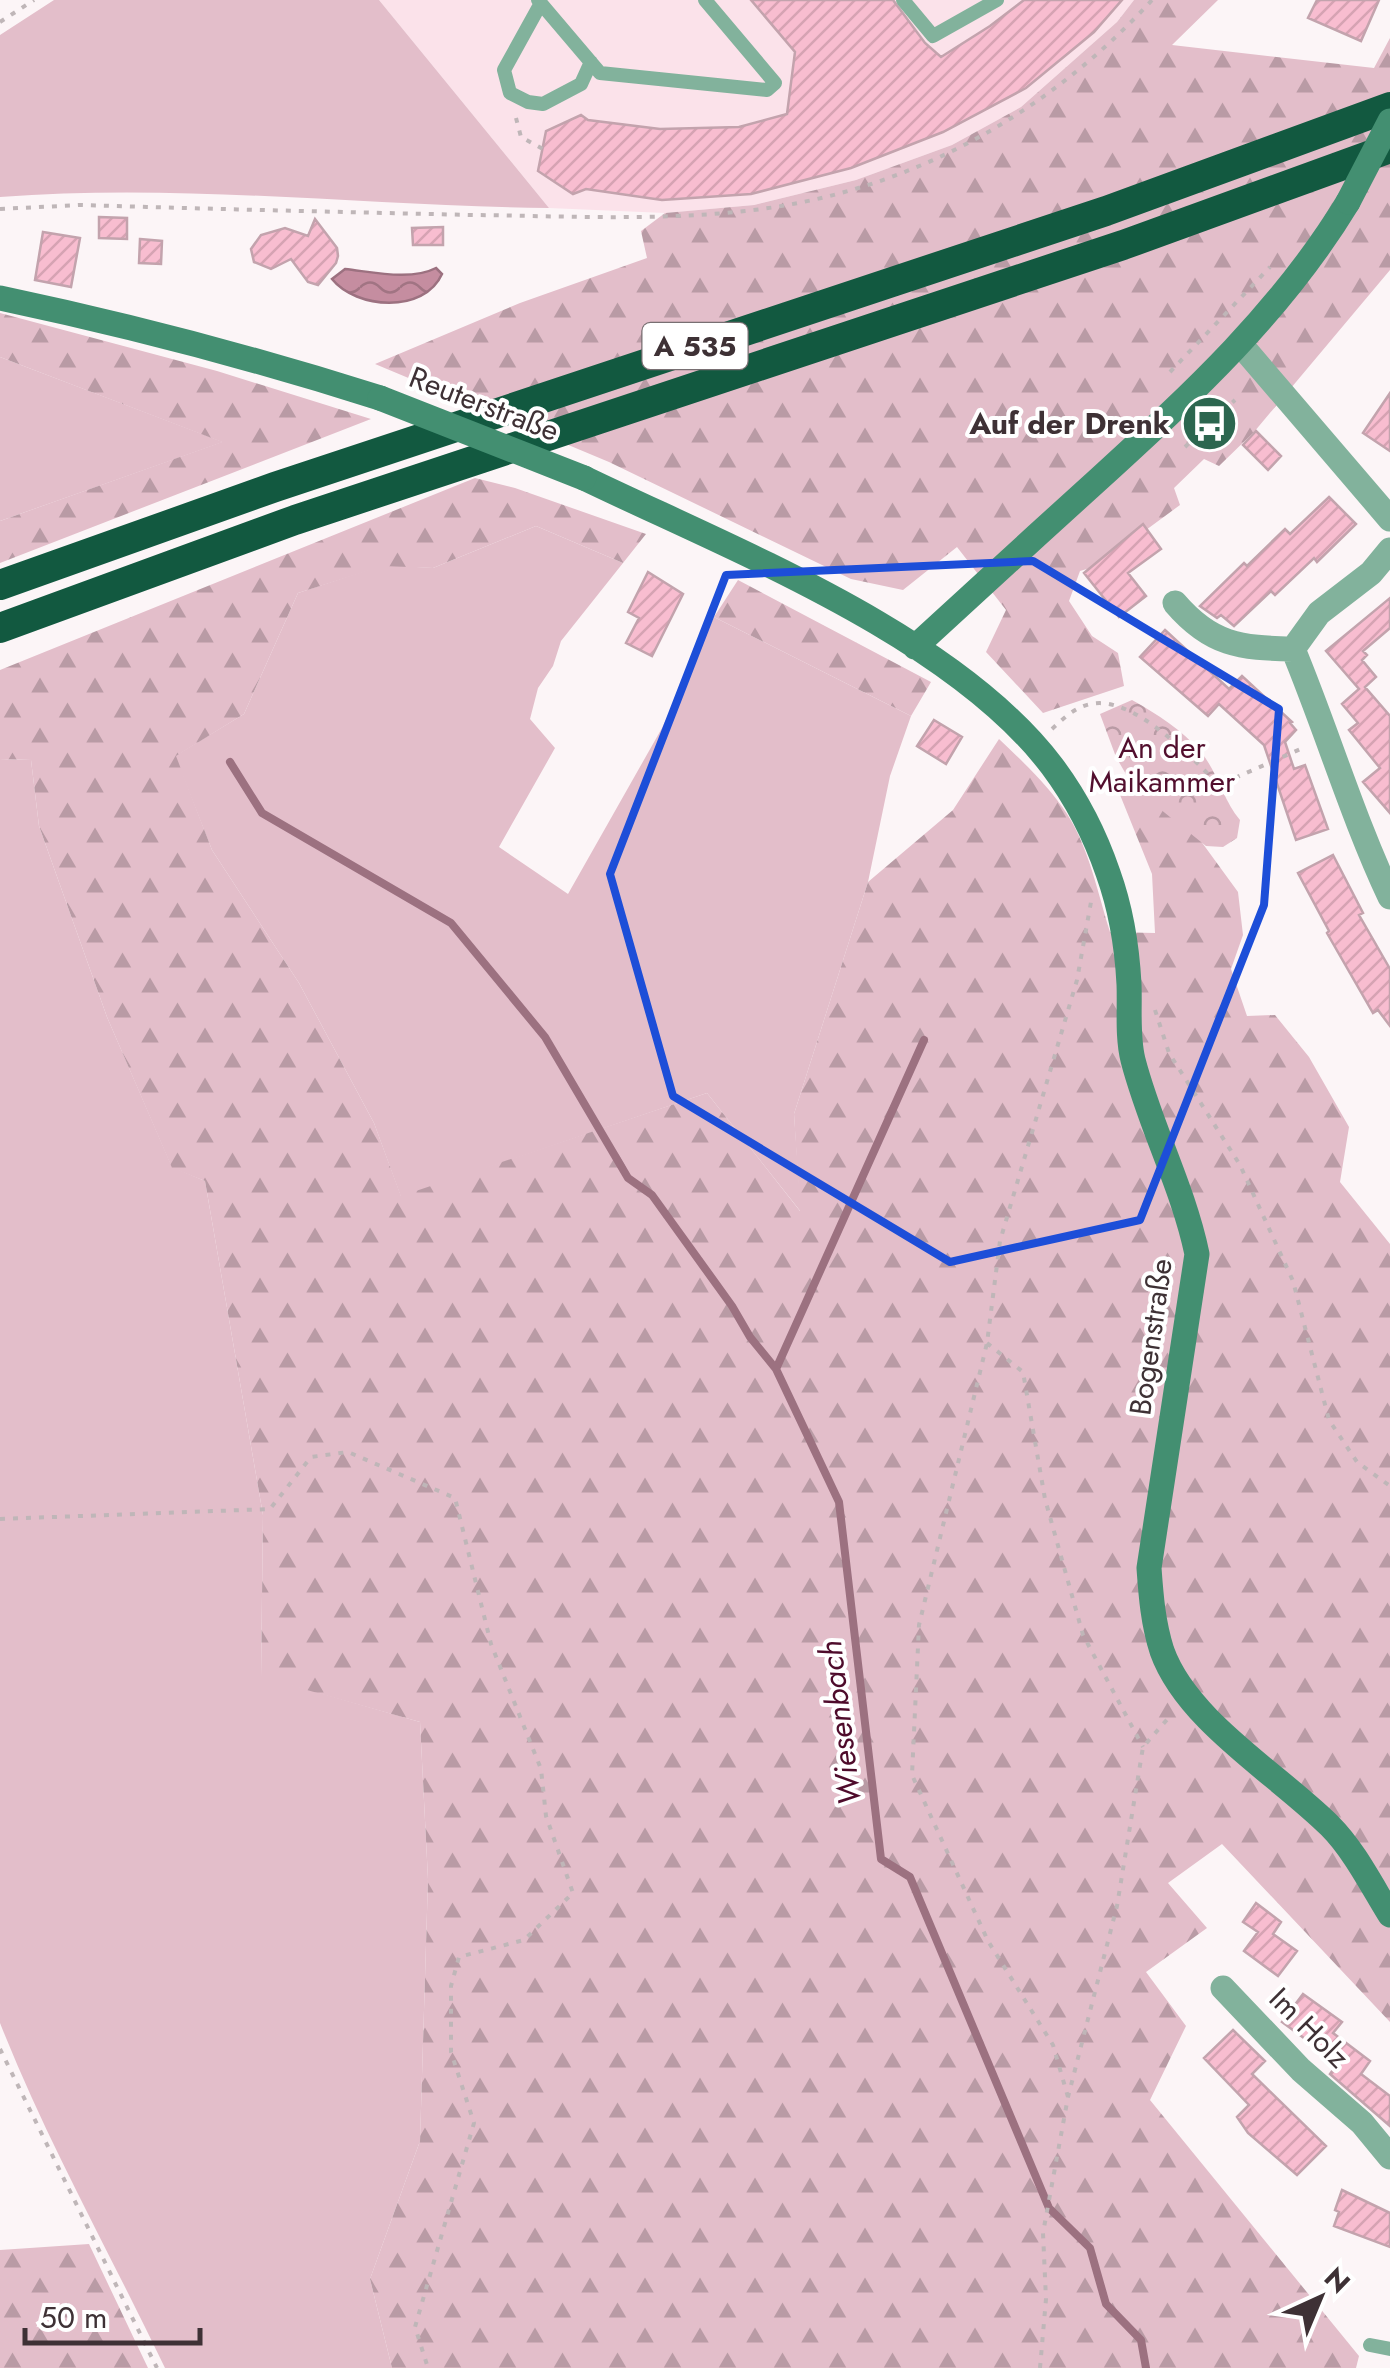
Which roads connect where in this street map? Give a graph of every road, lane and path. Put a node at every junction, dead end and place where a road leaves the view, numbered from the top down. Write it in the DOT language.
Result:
graph roads {
  1 [pos="34,0"];
  2 [pos="705,0"];
  3 [pos="904,0"];
  4 [pos="997,0"];
  5 [pos="1152,0"];
  6 [pos="540,2"];
  7 [pos="0,22"];
  8 [pos="591,62"];
  9 [pos="510,93"];
  10 [pos="1390,107"];
  11 [pos="1390,121"];
  12 [pos="1390,148"];
  13 [pos="542,150"];
  14 [pos="0,209"];
  15 [pos="1281,256"];
  16 [pos="0,298"];
  17 [pos="1241,345"];
  18 [pos="1170,372"];
  19 [pos="1235,400"];
  20 [pos="1185,447"];
  21 [pos="1390,519"];
  22 [pos="1390,550"];
  23 [pos="0,586"];
  24 [pos="1175,603"];
  25 [pos="0,628"];
  26 [pos="915,647"];
  27 [pos="1293,649"];
  28 [pos="1328,738"];
  29 [pos="1034,746"];
  30 [pos="1093,892"];
  31 [pos="1390,897"];
  32 [pos="1128,979"];
  33 [pos="987,1343"];
  34 [pos="1390,1486"];
  35 [pos="0,1519"];
  36 [pos="1172,1713"];
  37 [pos="1143,1747"];
  38 [pos="1390,1915"];
  39 [pos="1224,1988"];
  40 [pos="0,2049"];
  41 [pos="1068,2097"];
  42 [pos="1390,2157"];
  43 [pos="1370,2344"];
  44 [pos="1390,2349"];
  45 [pos="157,2368"];
  46 [pos="428,2368"];
  47 [pos="1040,2368"];
  1 -- 7 [label="path"];
  2 -- 8 [label="lane"];
  3 -- 4 [label="lane"];
  5 -- 14 [label="path"];
  6 -- 8 [label="lane"];
  6 -- 9 [label="lane"];
  8 -- 9 [label="lane"];
  9 -- 13 [label="path"];
  10 -- 23 [label="highway, A 535"];
  11 -- 17 [label="main road, bridge"];
  12 -- 25 [label="highway, A 535"];
  15 -- 18 [label="path"];
  16 -- 26 [label="main road, Reuterstraße, bridge"];
  17 -- 21 [label="street"];
  17 -- 26 [label="main road"];
  19 -- 20 [label="path"];
  22 -- 27 [label="street"];
  24 -- 27 [label="street"];
  26 -- 29 [label="main road, Bogenstraße"];
  27 -- 28 [label="street"];
  28 -- 29 [label="path"];
  28 -- 31 [label="street"];
  29 -- 32 [label="main road, Bogenstraße"];
  30 -- 33 [label="path"];
  32 -- 34 [label="path"];
  32 -- 38 [label="main road, Bogenstraße"];
  33 -- 37 [label="path"];
  33 -- 41 [label="path"];
  35 -- 46 [label="path"];
  36 -- 37 [label="path"];
  37 -- 41 [label="path"];
  39 -- 42 [label="street, Im Holz"];
  40 -- 45 [label="path"];
  41 -- 47 [label="path"];
  43 -- 44 [label="lane"];
}
